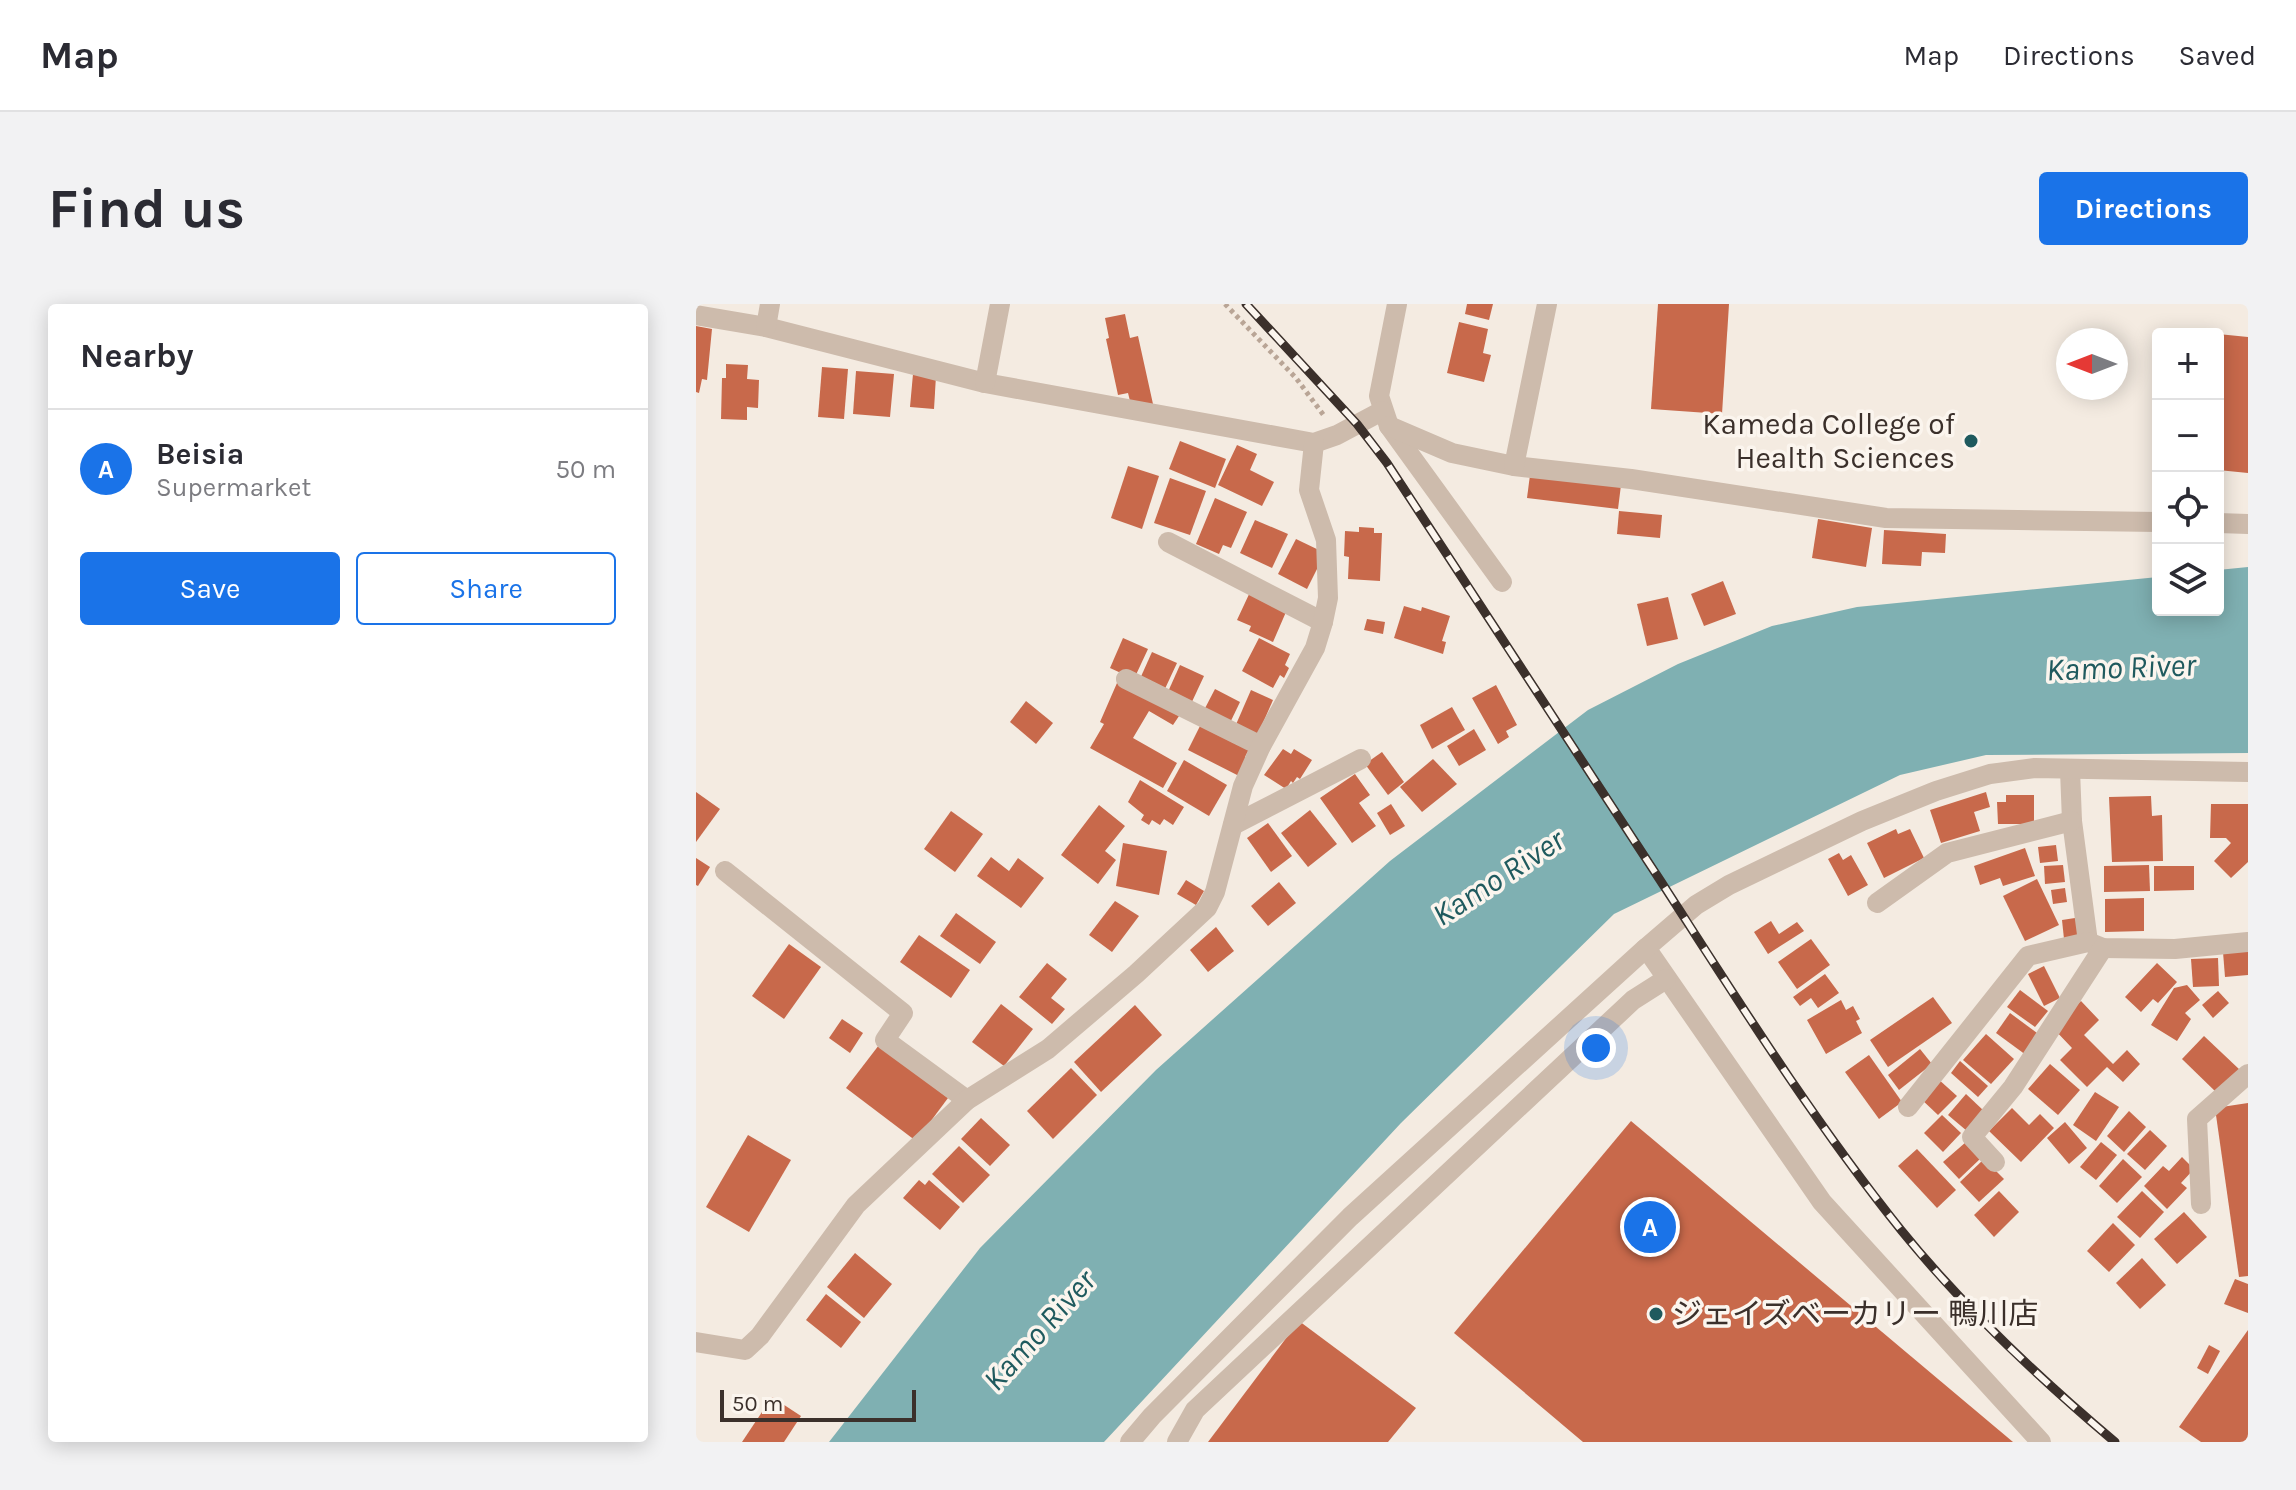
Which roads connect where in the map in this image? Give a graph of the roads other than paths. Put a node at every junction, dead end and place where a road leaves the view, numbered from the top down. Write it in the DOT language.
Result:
graph roads {
  1 [pos="770,304"];
  2 [pos="1000,304"];
  3 [pos="1397,304"];
  4 [pos="1547,304"];
  5 [pos="696,315"];
  6 [pos="766,327"];
  7 [pos="985,383"];
  8 [pos="1386,418"];
  9 [pos="1314,443"];
  10 [pos="1514,466"];
  11 [pos="2152,522"];
  12 [pos="2224,523"];
  13 [pos="2248,524"];
  14 [pos="1168,542"];
  15 [pos="1502,582"];
  16 [pos="1323,622"];
  17 [pos="1126,679"];
  18 [pos="1261,746"];
  19 [pos="1361,759"];
  20 [pos="2070,770"];
  21 [pos="2248,772"];
  22 [pos="2072,821"];
  23 [pos="1233,825"];
  24 [pos="725,871"];
  25 [pos="1877,903"];
  26 [pos="2248,942"];
  27 [pos="2096,945"];
  28 [pos="1646,948"];
  29 [pos="1666,979"];
  30 [pos="2248,1074"];
  31 [pos="967,1100"];
  32 [pos="1908,1107"];
  33 [pos="1995,1162"];
  34 [pos="2201,1204"];
  35 [pos="696,1342"];
  36 [pos="1130,1442"];
  37 [pos="1177,1442"];
  38 [pos="2041,1442"];
  1 -- 6 [label="street"];
  2 -- 7 [label="street"];
  3 -- 8 [label="street"];
  4 -- 10 [label="street"];
  5 -- 6 [label="street"];
  6 -- 7 [label="street"];
  7 -- 9 [label="street"];
  8 -- 9 [label="street"];
  8 -- 10 [label="street"];
  8 -- 15 [label="street"];
  9 -- 16 [label="street"];
  10 -- 11 [label="street"];
  12 -- 13 [label="street"];
  14 -- 16 [label="street"];
  16 -- 18 [label="street"];
  17 -- 18 [label="street"];
  18 -- 23 [label="street"];
  19 -- 23 [label="street"];
  20 -- 21 [label="street"];
  20 -- 22 [label="street"];
  20 -- 28 [label="street"];
  22 -- 25 [label="street"];
  22 -- 27 [label="street"];
  23 -- 31 [label="street"];
  24 -- 31 [label="street"];
  26 -- 27 [label="street"];
  27 -- 32 [label="street"];
  27 -- 33 [label="street"];
  28 -- 29 [label="street"];
  28 -- 36 [label="street"];
  29 -- 37 [label="street"];
  29 -- 38 [label="street"];
  30 -- 34 [label="street"];
  31 -- 35 [label="street"];
}
